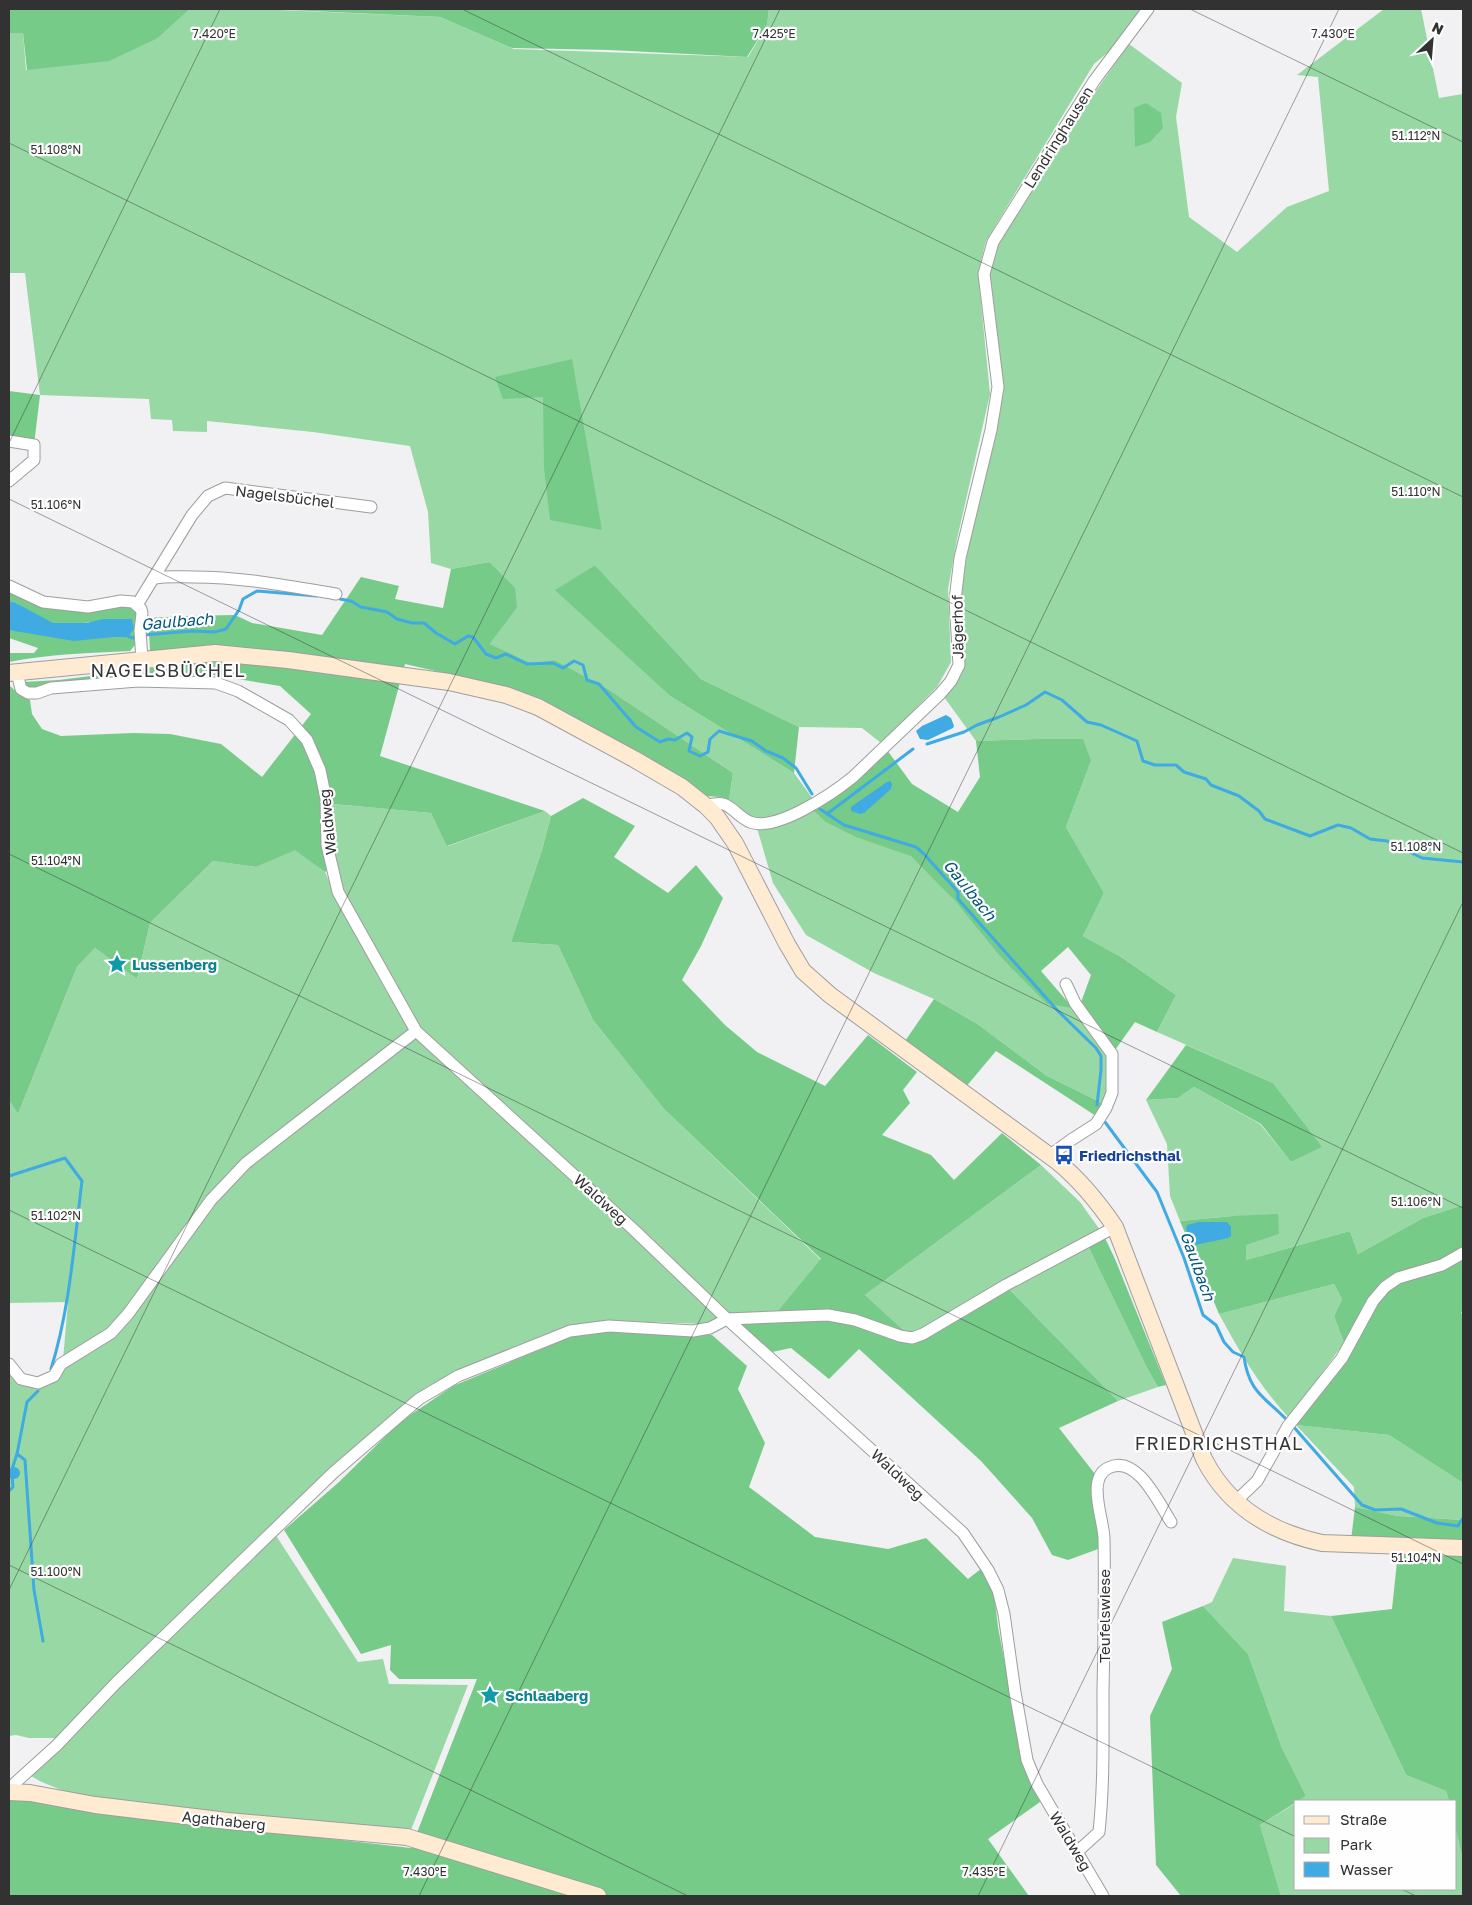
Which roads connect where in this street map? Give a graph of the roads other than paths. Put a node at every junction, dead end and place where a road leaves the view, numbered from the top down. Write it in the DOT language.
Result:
graph roads {
  1 [pos="1148,9"];
  2 [pos="984,274"];
  3 [pos="9,441"];
  4 [pos="9,481"];
  5 [pos="371,507"];
  6 [pos="155,578"];
  7 [pos="9,586"];
  8 [pos="336,594"];
  9 [pos="137,605"];
  10 [pos="142,659"];
  11 [pos="13,673"];
  12 [pos="706,806"];
  13 [pos="1066,984"];
  14 [pos="416,1031"];
  15 [pos="1049,1156"];
  16 [pos="1115,1227"];
  17 [pos="1463,1253"];
  18 [pos="728,1319"];
  19 [pos="9,1364"];
  20 [pos="1235,1502"];
  21 [pos="1171,1522"];
  22 [pos="1463,1548"];
  23 [pos="10,1792"];
  24 [pos="1078,1851"];
  25 [pos="598,1896"];
  26 [pos="1103,1896"];
  1 -- 2 [label="street, Lendringhausen"];
  2 -- 12 [label="street, Jägerhof"];
  3 -- 4 [label="street"];
  5 -- 6 [label="street, Nagelsbüchel"];
  6 -- 8 [label="street"];
  6 -- 9 [label="street, Nagelsbüchel"];
  7 -- 9 [label="street"];
  9 -- 10 [label="street"];
  10 -- 11 [label="main road"];
  10 -- 12 [label="main road"];
  11 -- 14 [label="street, Waldweg"];
  12 -- 15 [label="main road"];
  13 -- 15 [label="street"];
  14 -- 18 [label="street, Waldweg"];
  14 -- 19 [label="street"];
  15 -- 16 [label="main road"];
  16 -- 18 [label="street"];
  16 -- 20 [label="main road"];
  17 -- 20 [label="street"];
  18 -- 23 [label="street"];
  18 -- 24 [label="street, Waldweg"];
  20 -- 22 [label="main road"];
  21 -- 24 [label="street, Teufelswiese"];
  23 -- 25 [label="main road, Agathaberg"];
  24 -- 26 [label="street, Waldweg"];
}
